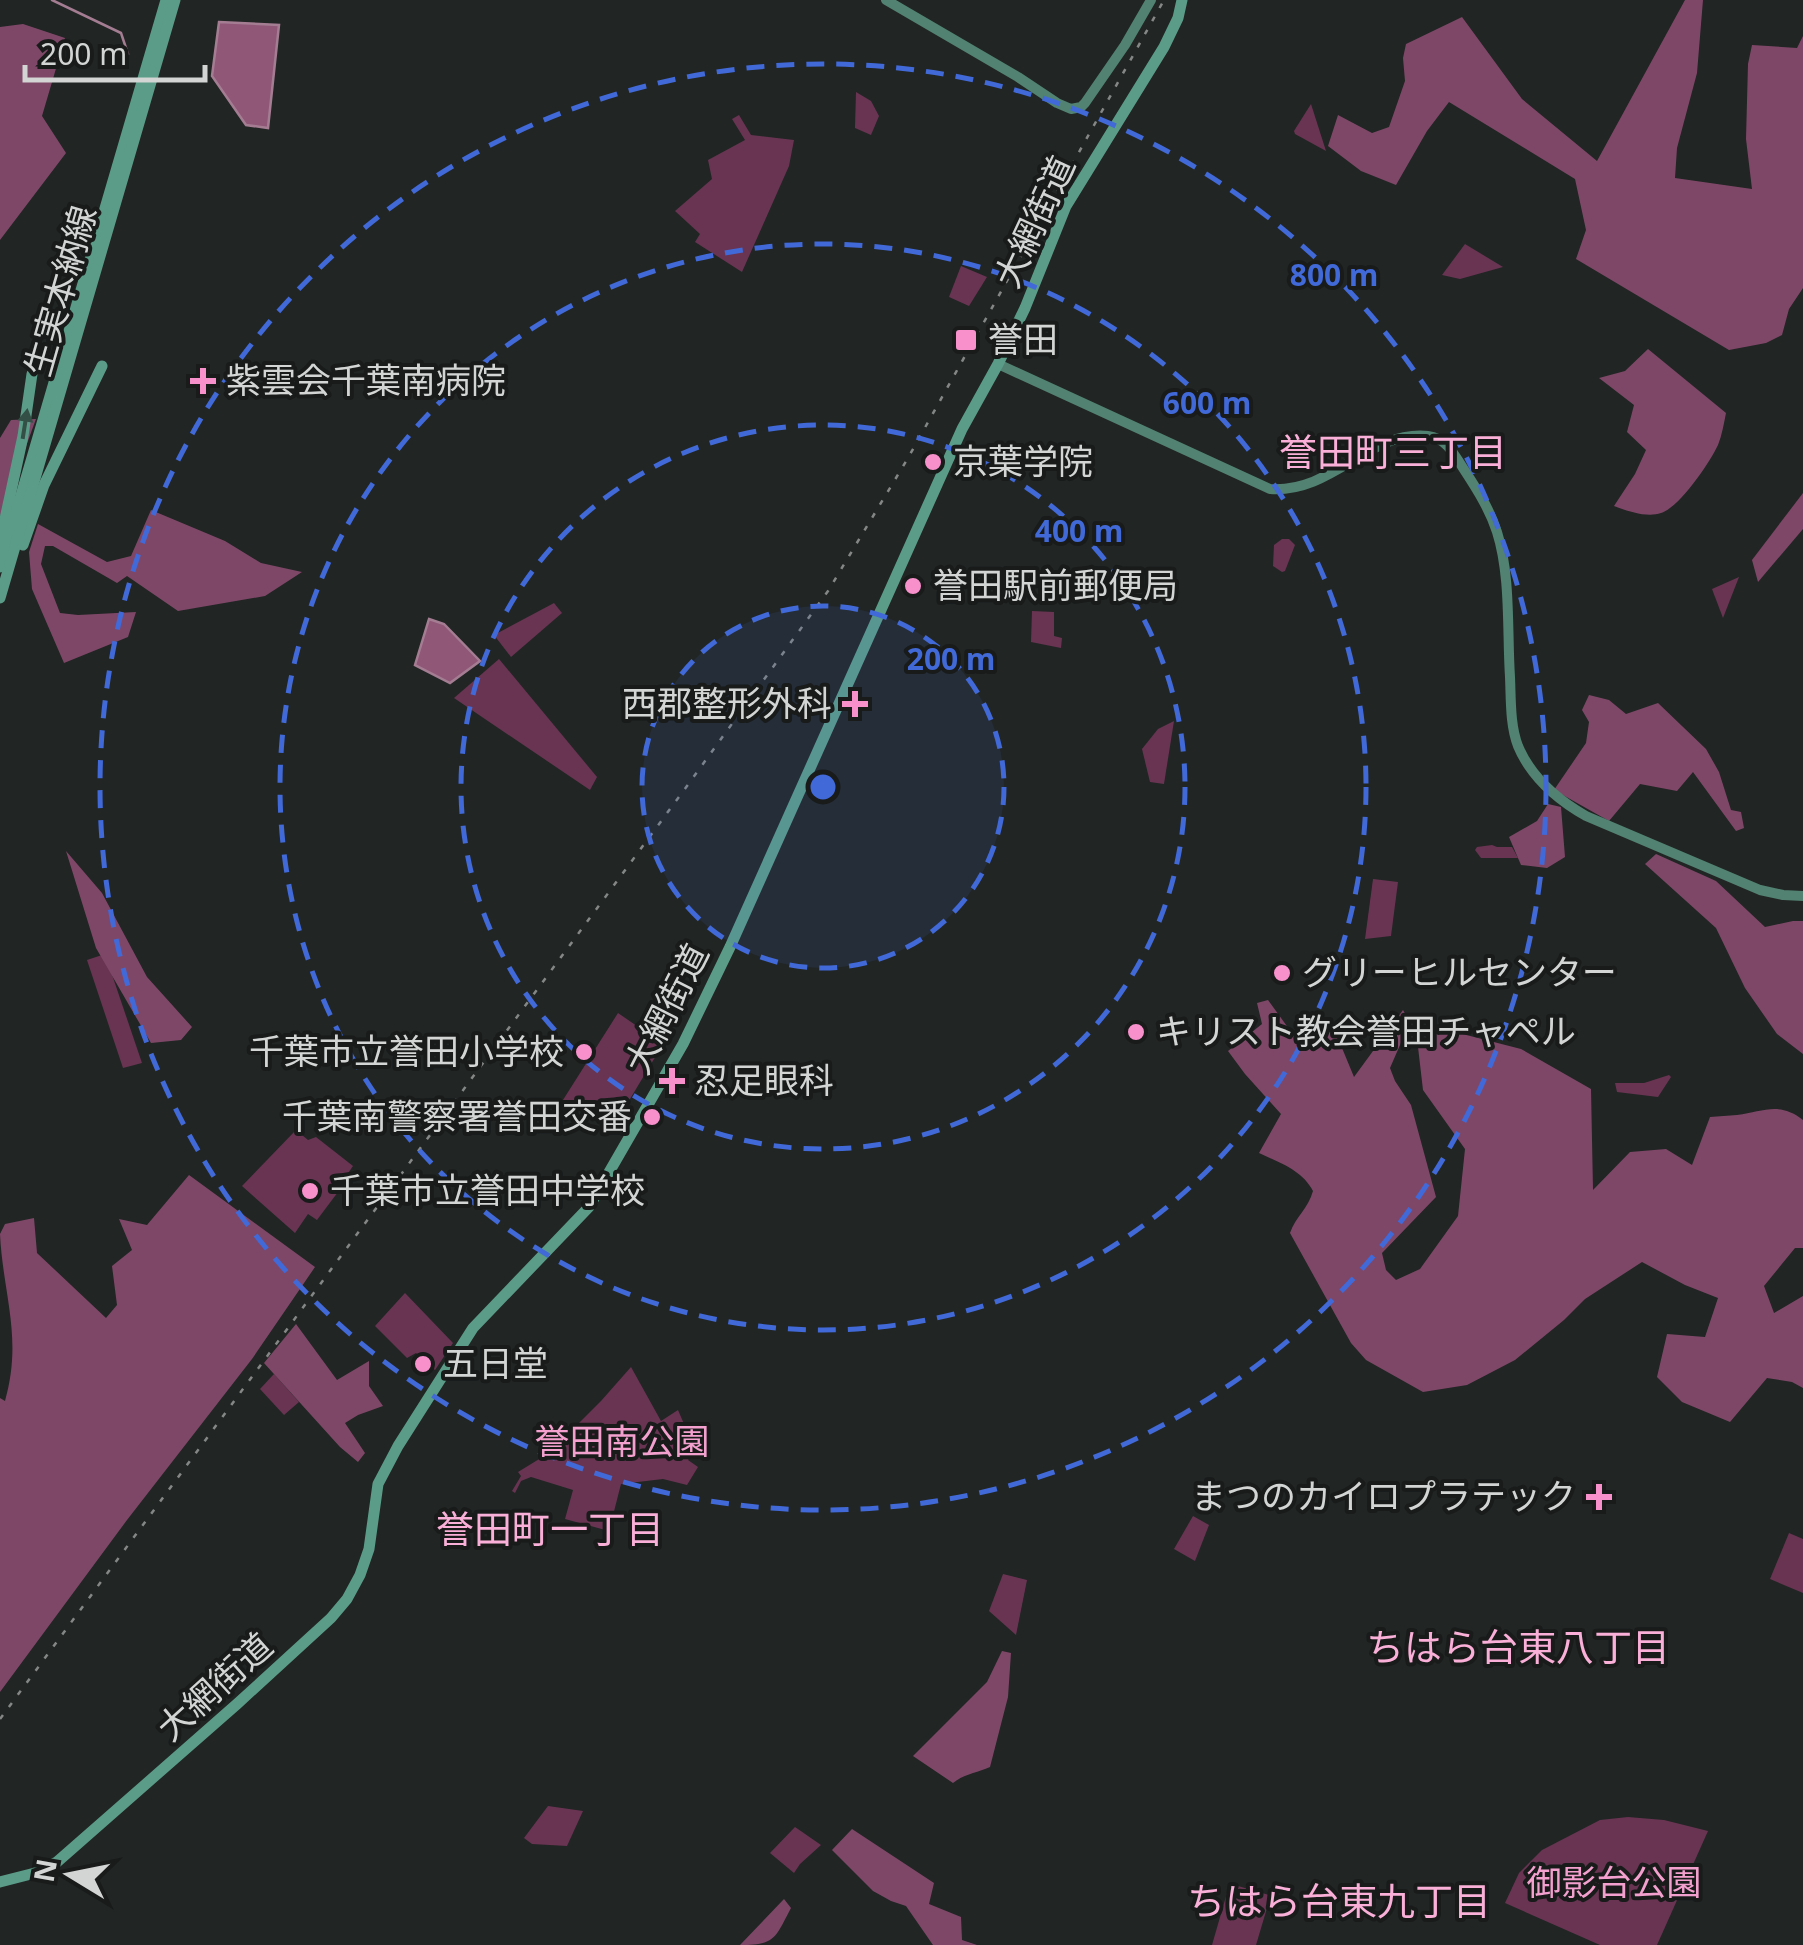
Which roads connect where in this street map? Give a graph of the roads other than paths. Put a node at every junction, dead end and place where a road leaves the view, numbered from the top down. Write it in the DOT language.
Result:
graph roads {
  1 [pos="166,0"];
  2 [pos="175,0"];
  3 [pos="886,0"];
  4 [pos="1151,0"];
  5 [pos="1182,0"];
  6 [pos="998,364"];
  7 [pos="102,366"];
  8 [pos="32,374"];
  9 [pos="0,542"];
  10 [pos="4,568"];
  11 [pos="0,598"];
  12 [pos="1803,896"];
  13 [pos="0,1882"];
  1 -- 10 [label="main road, 生実本納線"];
  2 -- 10 [label="main road, 生実本納線"];
  3 -- 4 [label="main road"];
  5 -- 6 [label="main road, 大網街道"];
  6 -- 12 [label="main road"];
  6 -- 13 [label="main road, 大網街道"];
  7 -- 10 [label="main road"];
  9 -- 8 [label="main road, one-way"];
  10 -- 11 [label="main road, 生実本納線"];
}
